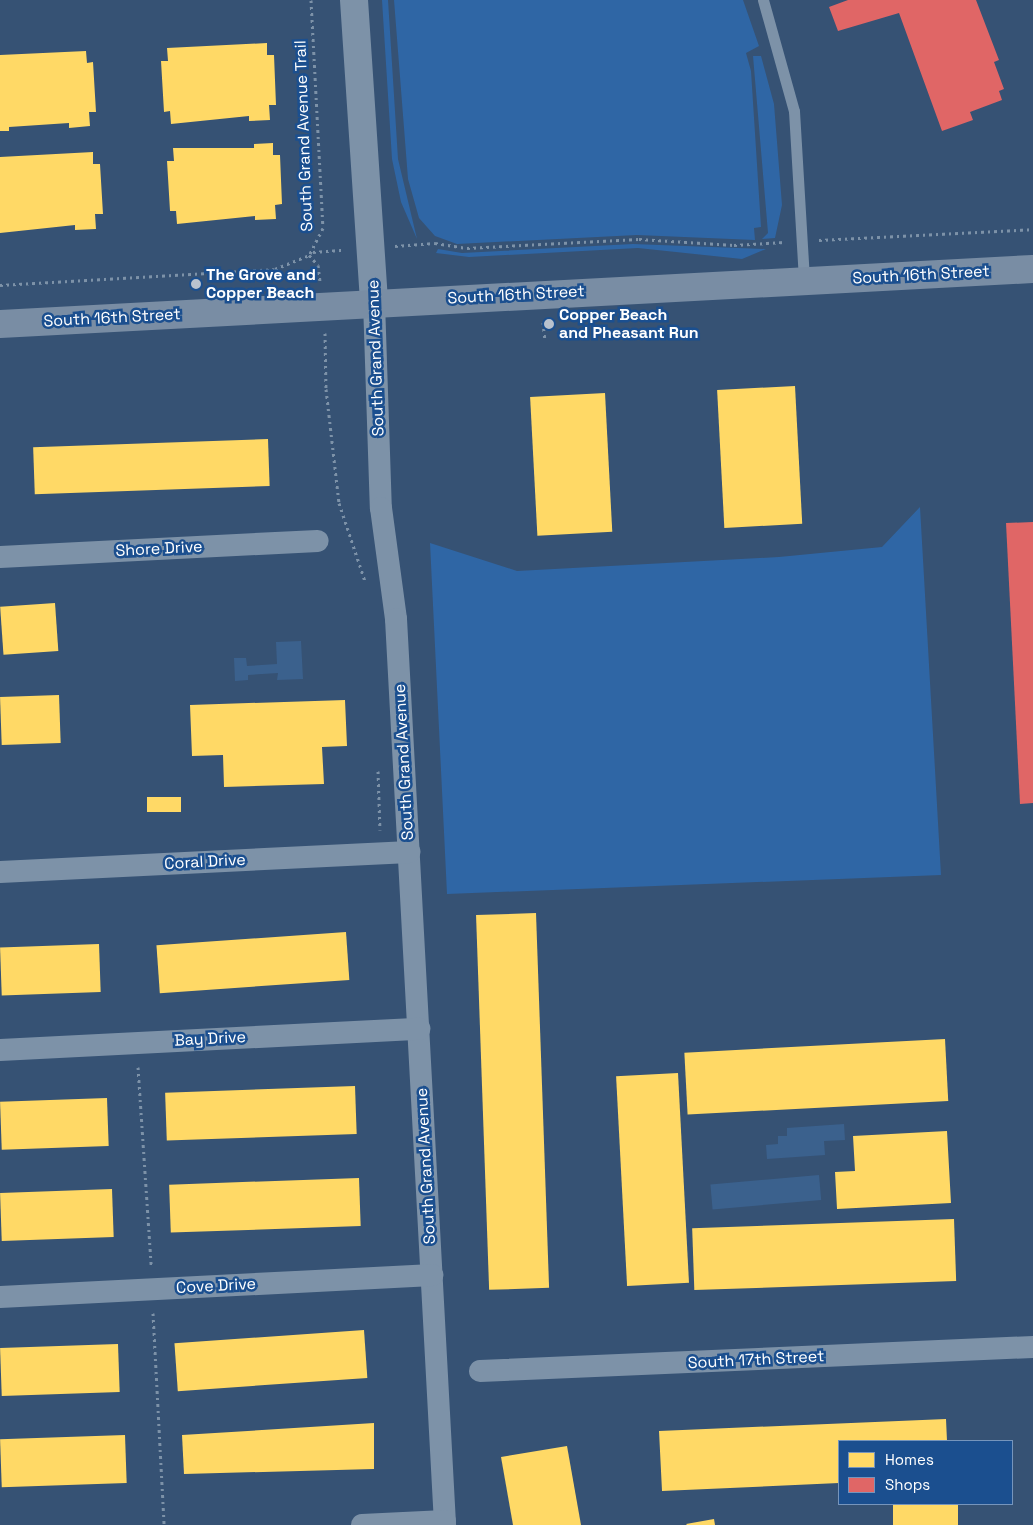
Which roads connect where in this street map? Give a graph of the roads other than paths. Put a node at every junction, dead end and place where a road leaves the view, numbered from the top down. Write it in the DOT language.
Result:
graph roads {
  1 [pos="354,0"];
  2 [pos="763,0"];
  3 [pos="1033,269"];
  4 [pos="804,280"];
  5 [pos="374,302"];
  6 [pos="0,324"];
  7 [pos="318,541"];
  8 [pos="0,557"];
  9 [pos="410,852"];
  10 [pos="0,872"];
  11 [pos="419,1029"];
  12 [pos="0,1050"];
  13 [pos="432,1276"];
  14 [pos="0,1297"];
  15 [pos="1033,1347"];
  16 [pos="480,1371"];
  17 [pos="445,1523"];
  18 [pos="362,1525"];
  1 -- 5 [label="street, South Grand Avenue"];
  2 -- 4 [label="lane"];
  3 -- 4 [label="main road, South 16th Street"];
  4 -- 5 [label="main road, South 16th Street"];
  5 -- 6 [label="main road, South 16th Street"];
  5 -- 9 [label="street, South Grand Avenue"];
  7 -- 8 [label="street, Shore Drive"];
  9 -- 10 [label="street, Coral Drive"];
  9 -- 11 [label="street, South Grand Avenue"];
  11 -- 12 [label="street, Bay Drive"];
  11 -- 13 [label="street, South Grand Avenue"];
  13 -- 14 [label="street, Cove Drive"];
  13 -- 17 [label="street, South Grand Avenue"];
  15 -- 16 [label="street, South 17th Street"];
  17 -- 18 [label="street"];
}
